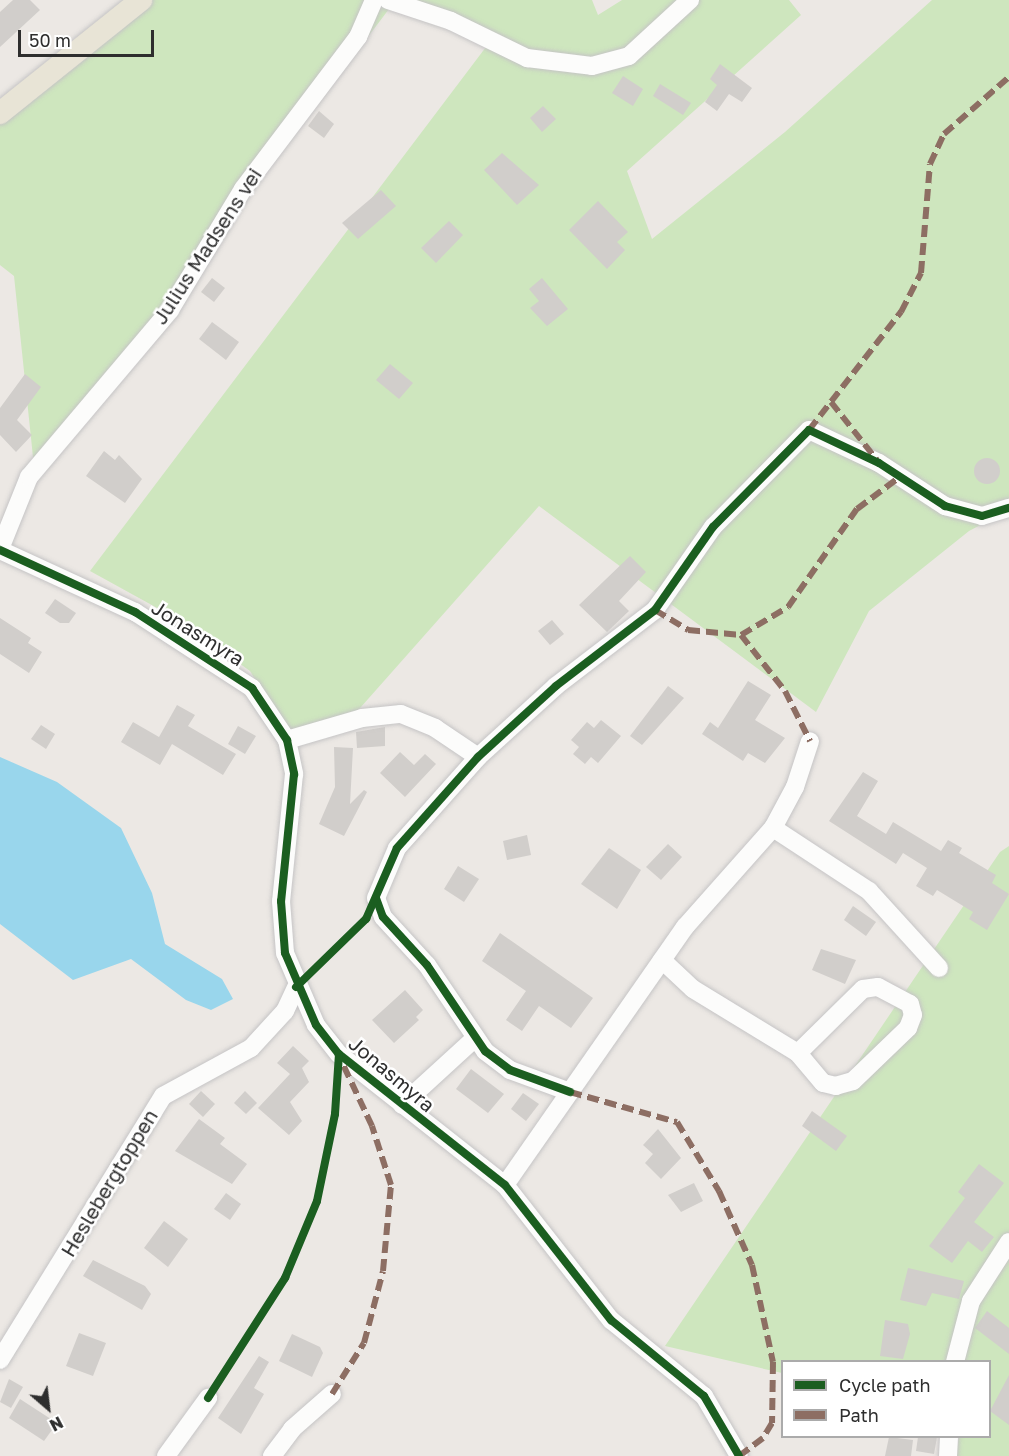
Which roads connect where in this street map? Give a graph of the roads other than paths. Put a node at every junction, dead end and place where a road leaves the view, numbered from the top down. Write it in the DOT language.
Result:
graph roads {
  1 [pos="141,0"];
  2 [pos="374,0"];
  3 [pos="388,0"];
  4 [pos="690,0"];
  5 [pos="2,107"];
  6 [pos="1009,508"];
  7 [pos="0,549"];
  8 [pos="287,740"];
  9 [pos="810,741"];
  10 [pos="478,757"];
  11 [pos="773,828"];
  12 [pos="662,960"];
  13 [pos="939,968"];
  14 [pos="296,987"];
  15 [pos="474,1039"];
  16 [pos="798,1053"];
  17 [pos="570,1092"];
  18 [pos="402,1105"];
  19 [pos="505,1185"];
  20 [pos="1009,1242"];
  21 [pos="0,1360"];
  22 [pos="955,1360"];
  23 [pos="332,1394"];
  24 [pos="208,1398"];
  25 [pos="949,1438"];
  26 [pos="166,1456"];
  27 [pos="272,1456"];
  28 [pos="739,1456"];
  29 [pos="948,1456"];
  1 -- 5 [label="main road"];
  2 -- 7 [label="street, Julius Madsens vei"];
  3 -- 4 [label="street"];
  6 -- 10 [label="street"];
  7 -- 8 [label="street, Jonasmyra"];
  8 -- 10 [label="street"];
  8 -- 14 [label="street, Jonasmyra"];
  9 -- 11 [label="street"];
  10 -- 15 [label="street"];
  11 -- 12 [label="street"];
  11 -- 13 [label="street"];
  12 -- 16 [label="street"];
  12 -- 17 [label="street"];
  14 -- 18 [label="street, Jonasmyra"];
  14 -- 21 [label="street, Heslebergtoppen"];
  15 -- 17 [label="street"];
  15 -- 18 [label="street"];
  16 -- 16 [label="street"];
  17 -- 19 [label="street"];
  18 -- 19 [label="street, Jonasmyra"];
  19 -- 28 [label="street, Jonasmyra"];
  20 -- 22 [label="street"];
  23 -- 27 [label="street"];
  24 -- 26 [label="street"];
  25 -- 29 [label="street"];
}
